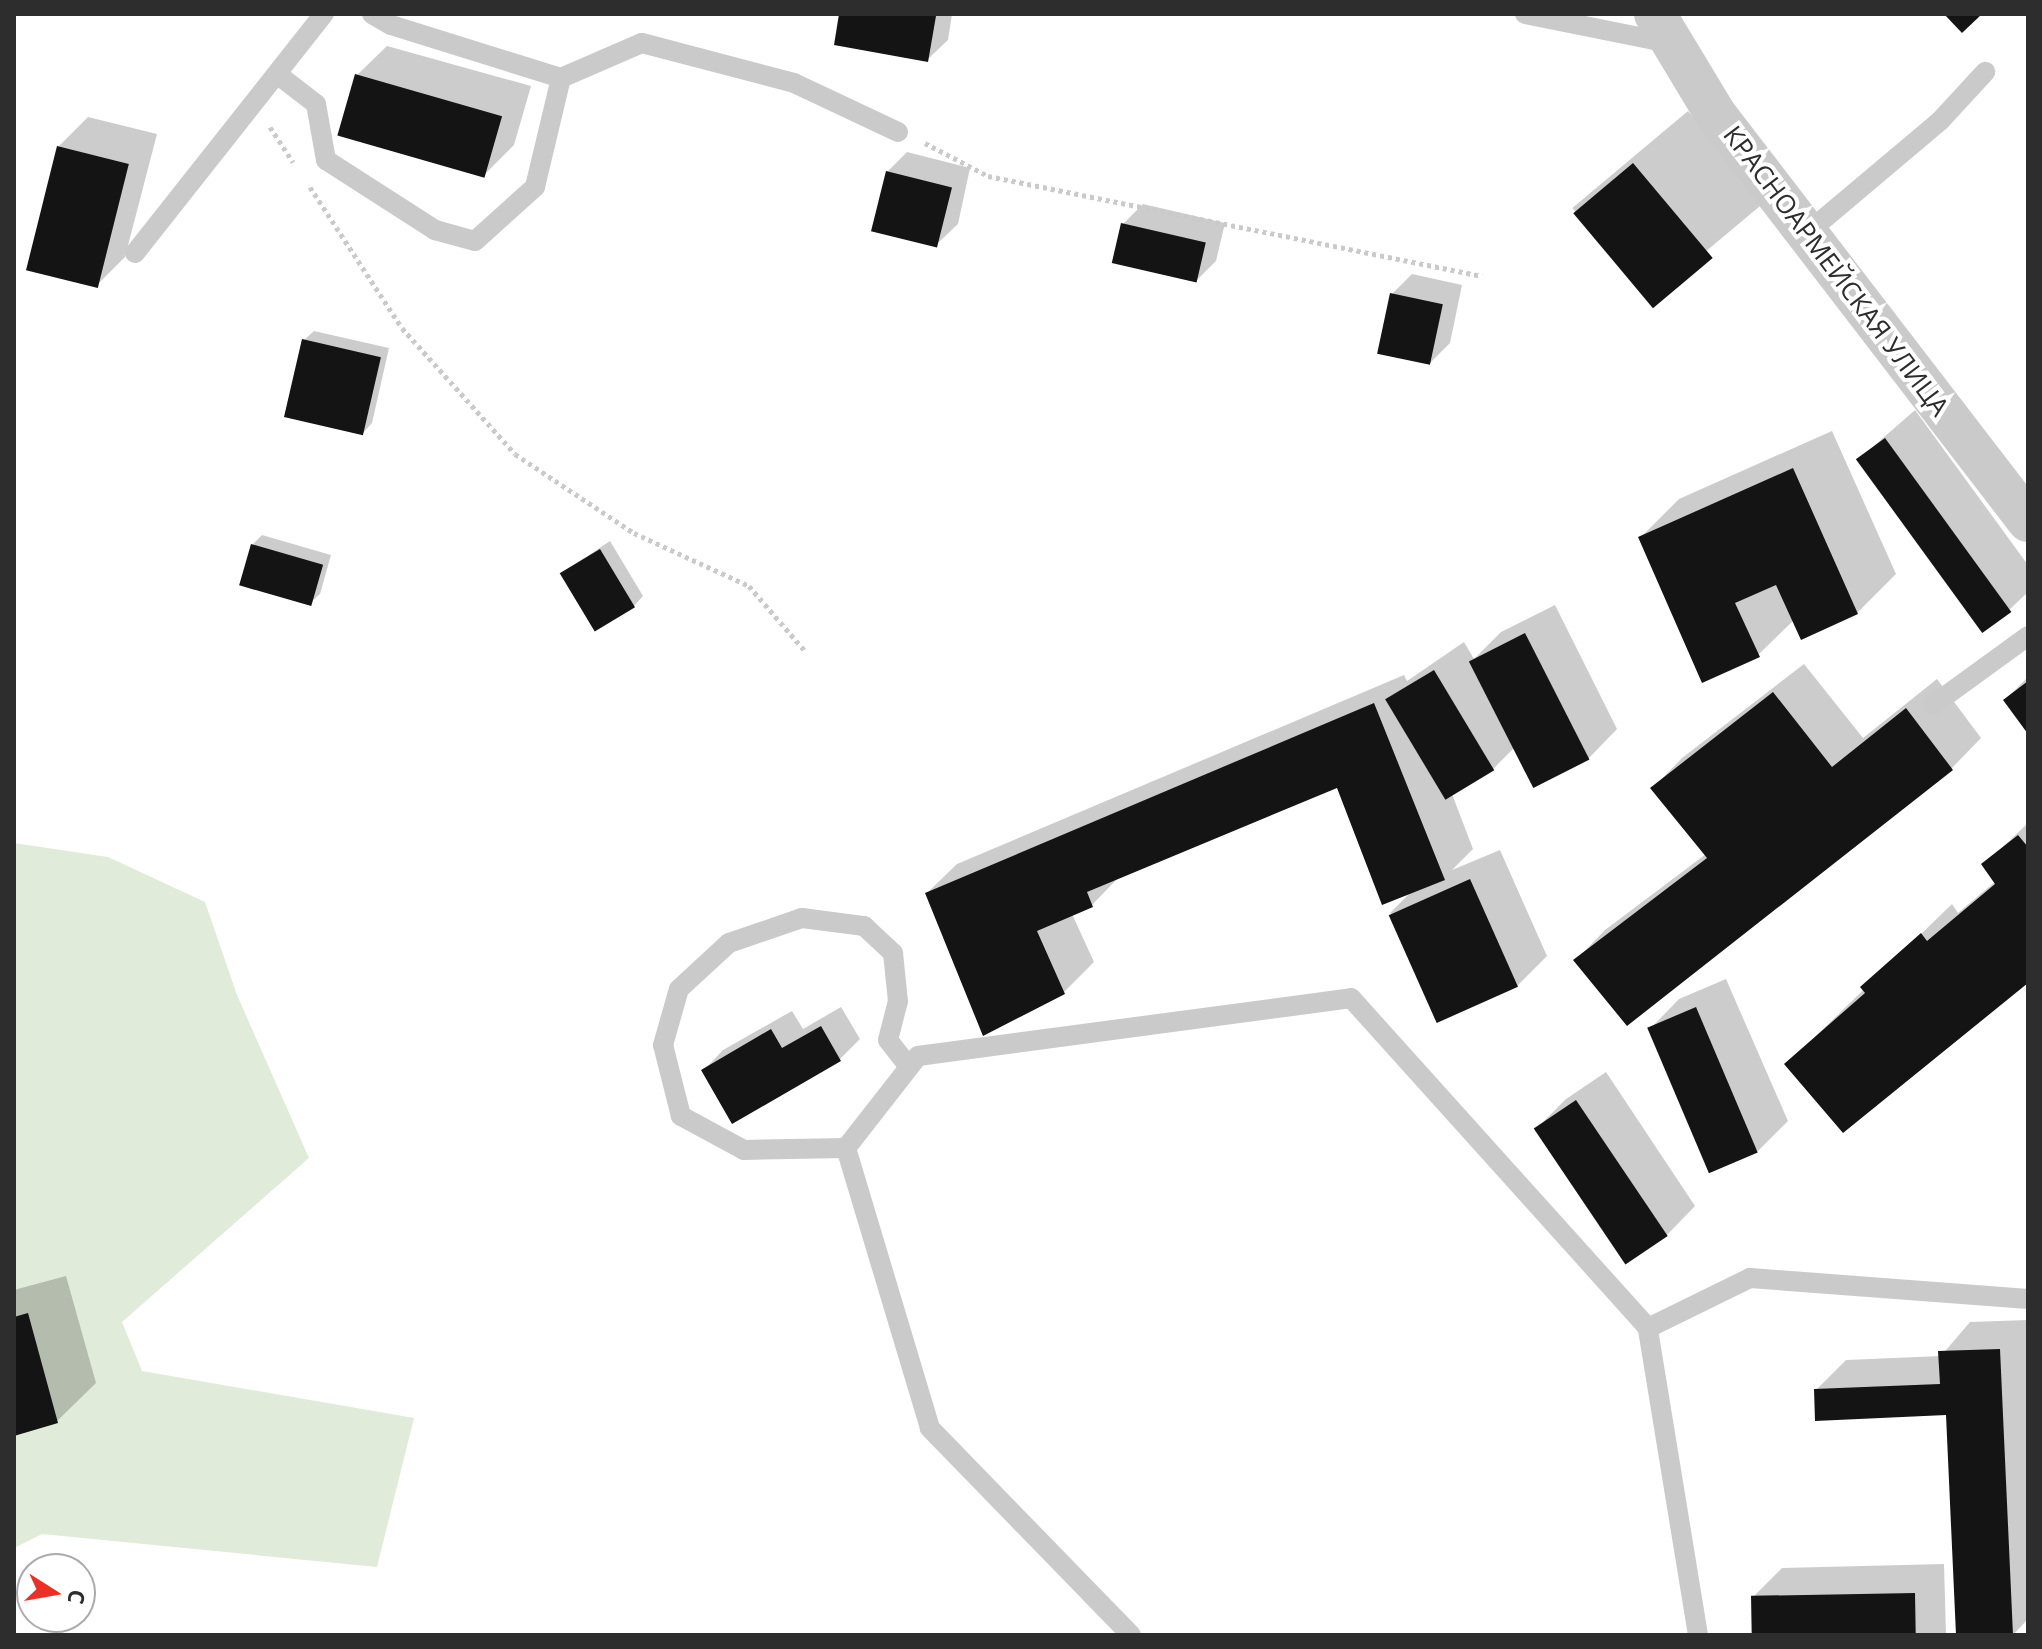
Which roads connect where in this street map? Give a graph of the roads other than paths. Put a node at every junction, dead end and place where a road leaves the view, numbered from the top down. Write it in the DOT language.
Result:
graph roads {
  1 [pos="324,14"];
  2 [pos="372,14"];
  3 [pos="1525,14"];
  4 [pos="1664,29"];
  5 [pos="1985,72"];
  6 [pos="277,74"];
  7 [pos="561,78"];
  8 [pos="898,132"];
  9 [pos="1807,233"];
  10 [pos="135,253"];
  11 [pos="2028,521"];
  12 [pos="2028,636"];
  13 [pos="1933,705"];
  14 [pos="909,1067"];
  15 [pos="846,1148"];
  16 [pos="2028,1299"];
  17 [pos="1648,1328"];
  18 [pos="1131,1635"];
  19 [pos="1698,1635"];
  1 -- 6 [label="lane"];
  2 -- 7 [label="lane"];
  3 -- 4 [label="lane"];
  4 -- 9 [label="street, КРАСНОАРМЕЙСКАЯ УЛИЦА"];
  5 -- 9 [label="lane"];
  6 -- 7 [label="lane"];
  6 -- 10 [label="lane"];
  7 -- 8 [label="lane"];
  9 -- 11 [label="street, КРАСНОАРМЕЙСКАЯ УЛИЦА"];
  12 -- 13 [label="lane"];
  14 -- 15 [label="lane"];
  14 -- 15 [label="lane"];
  14 -- 17 [label="lane"];
  15 -- 18 [label="lane"];
  16 -- 17 [label="lane"];
  17 -- 19 [label="lane"];
}
